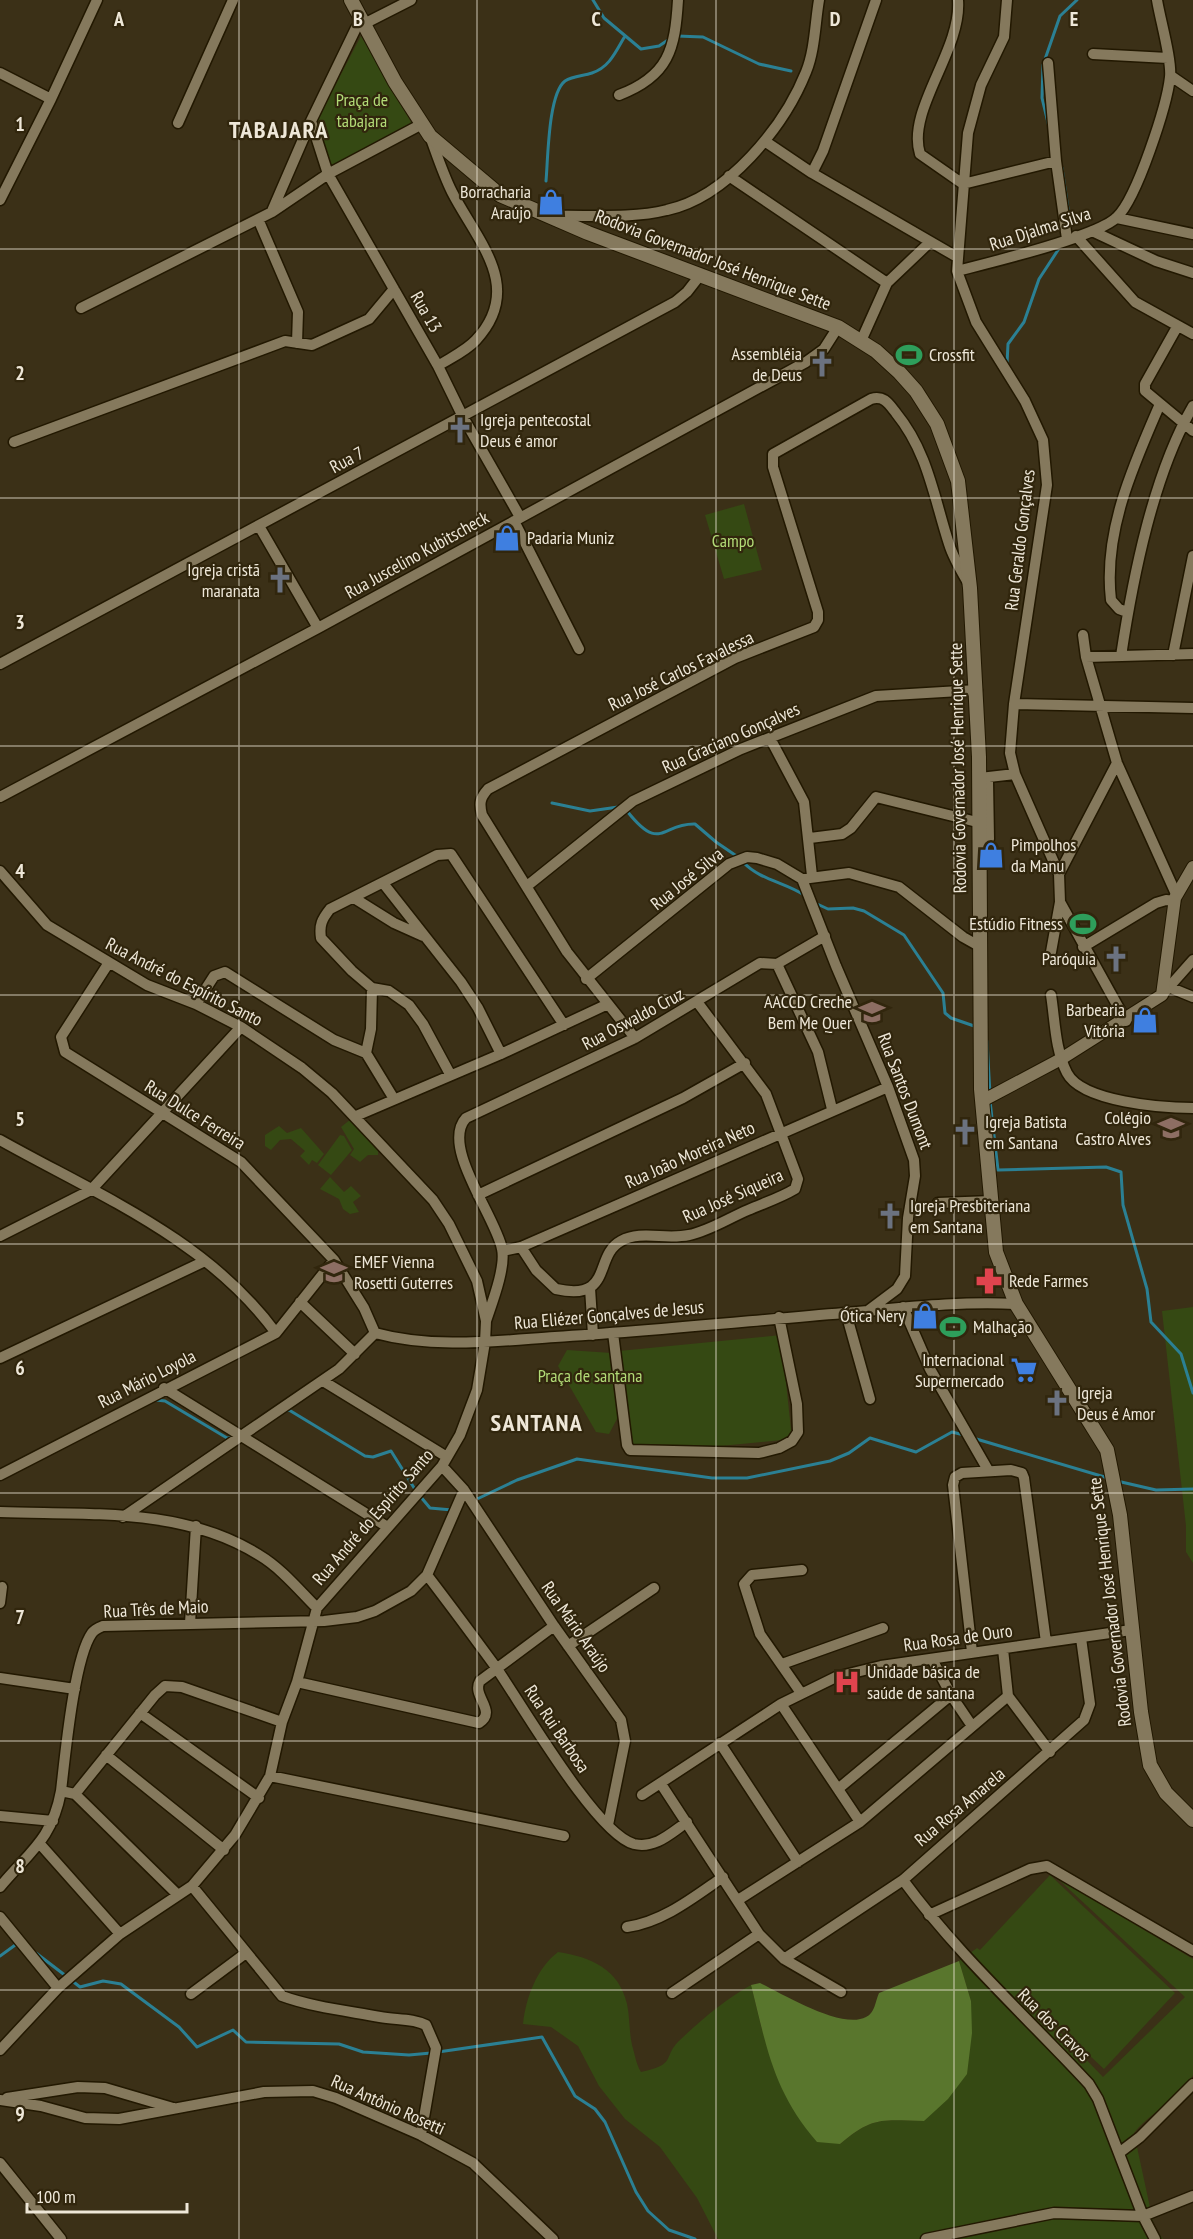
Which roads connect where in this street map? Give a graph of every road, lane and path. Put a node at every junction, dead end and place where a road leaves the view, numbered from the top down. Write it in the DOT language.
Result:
graph roads {
  1 [pos="233,0"];
  2 [pos="351,0"];
  3 [pos="411,0"];
  4 [pos="678,0"];
  5 [pos="819,0"];
  6 [pos="876,0"];
  7 [pos="958,0"];
  8 [pos="1007,0"];
  9 [pos="1157,0"];
  10 [pos="93,1"];
  11 [pos="362,23"];
  12 [pos="1093,54"];
  13 [pos="1168,58"];
  14 [pos="1048,63"];
  15 [pos="0,73"];
  16 [pos="1171,76"];
  17 [pos="1193,90"];
  18 [pos="619,95"];
  19 [pos="51,99"];
  20 [pos="310,121"];
  21 [pos="178,123"];
  22 [pos="422,124"];
  23 [pos="430,136"];
  24 [pos="766,142"];
  25 [pos="1056,161"];
  26 [pos="812,173"];
  27 [pos="328,174"];
  28 [pos="729,176"];
  29 [pos="963,184"];
  30 [pos="0,200"];
  31 [pos="272,212"];
  32 [pos="549,217"];
  33 [pos="1117,218"];
  34 [pos="258,219"];
  35 [pos="1092,231"];
  36 [pos="1193,234"];
  37 [pos="1071,237"];
  38 [pos="930,242"];
  39 [pos="957,257"];
  40 [pos="957,271"];
  41 [pos="701,273"];
  42 [pos="1193,273"];
  43 [pos="887,283"];
  44 [pos="394,289"];
  45 [pos="81,308"];
  46 [pos="838,327"];
  47 [pos="1177,327"];
  48 [pos="1193,334"];
  49 [pos="861,341"];
  50 [pos="297,343"];
  51 [pos="438,366"];
  52 [pos="1160,404"];
  53 [pos="1193,406"];
  54 [pos="463,417"];
  55 [pos="1183,423"];
  56 [pos="1193,431"];
  57 [pos="14,442"];
  58 [pos="517,519"];
  59 [pos="259,526"];
  60 [pos="1193,556"];
  61 [pos="970,588"];
  62 [pos="1127,612"];
  63 [pos="318,628"];
  64 [pos="1083,635"];
  65 [pos="579,649"];
  66 [pos="1193,654"];
  67 [pos="1173,655"];
  68 [pos="1121,656"];
  69 [pos="1086,657"];
  70 [pos="0,664"];
  71 [pos="977,690"];
  72 [pos="1014,704"];
  73 [pos="1102,707"];
  74 [pos="1193,708"];
  75 [pos="771,740"];
  76 [pos="1117,763"];
  77 [pos="1015,774"];
  78 [pos="984,779"];
  79 [pos="0,796"];
  80 [pos="981,823"];
  81 [pos="810,838"];
  82 [pos="989,839"];
  83 [pos="1193,867"];
  84 [pos="0,871"];
  85 [pos="1059,874"];
  86 [pos="807,877"];
  87 [pos="383,883"];
  88 [pos="527,886"];
  89 [pos="354,898"];
  90 [pos="1175,898"];
  91 [pos="1060,902"];
  92 [pos="825,936"];
  93 [pos="426,938"];
  94 [pos="979,946"];
  95 [pos="1083,947"];
  96 [pos="1051,952"];
  97 [pos="1193,960"];
  98 [pos="108,964"];
  99 [pos="777,964"];
  100 [pos="586,978"];
  101 [pos="372,988"];
  102 [pos="1167,992"];
  103 [pos="1051,995"];
  104 [pos="1193,997"];
  105 [pos="698,1003"];
  106 [pos="196,1004"];
  107 [pos="608,1004"];
  108 [pos="1126,1021"];
  109 [pos="564,1025"];
  110 [pos="242,1027"];
  111 [pos="635,1038"];
  112 [pos="366,1053"];
  113 [pos="501,1054"];
  114 [pos="1062,1059"];
  115 [pos="745,1063"];
  116 [pos="450,1074"];
  117 [pos="888,1087"];
  118 [pos="394,1099"];
  119 [pos="982,1101"];
  120 [pos="1193,1108"];
  121 [pos="832,1109"];
  122 [pos="163,1114"];
  123 [pos="356,1116"];
  124 [pos="782,1133"];
  125 [pos="0,1140"];
  126 [pos="92,1191"];
  127 [pos="478,1195"];
  128 [pos="992,1201"];
  129 [pos="938,1203"];
  130 [pos="0,1236"];
  131 [pos="521,1247"];
  132 [pos="503,1251"];
  133 [pos="334,1260"];
  134 [pos="205,1261"];
  135 [pos="590,1288"];
  136 [pos="300,1302"];
  137 [pos="1016,1304"];
  138 [pos="903,1307"];
  139 [pos="868,1310"];
  140 [pos="846,1313"];
  141 [pos="779,1317"];
  142 [pos="486,1321"];
  143 [pos="276,1333"];
  144 [pos="375,1333"];
  145 [pos="613,1333"];
  146 [pos="593,1335"];
  147 [pos="485,1342"];
  148 [pos="355,1354"];
  149 [pos="0,1358"];
  150 [pos="323,1381"];
  151 [pos="164,1388"];
  152 [pos="870,1399"];
  153 [pos="242,1435"];
  154 [pos="445,1461"];
  155 [pos="987,1470"];
  156 [pos="0,1475"];
  157 [pos="464,1490"];
  158 [pos="0,1512"];
  159 [pos="123,1516"];
  160 [pos="196,1526"];
  161 [pos="386,1526"];
  162 [pos="802,1570"];
  163 [pos="427,1575"];
  164 [pos="2,1587"];
  165 [pos="654,1588"];
  166 [pos="0,1603"];
  167 [pos="317,1608"];
  168 [pos="314,1620"];
  169 [pos="190,1623"];
  170 [pos="554,1626"];
  171 [pos="883,1628"];
  172 [pos="1131,1630"];
  173 [pos="1081,1638"];
  174 [pos="1046,1642"];
  175 [pos="568,1646"];
  176 [pos="1003,1649"];
  177 [pos="972,1652"];
  178 [pos="932,1659"];
  179 [pos="782,1664"];
  180 [pos="496,1668"];
  181 [pos="0,1678"];
  182 [pos="297,1682"];
  183 [pos="75,1689"];
  184 [pos="801,1693"];
  185 [pos="951,1695"];
  186 [pos="1008,1696"];
  187 [pos="781,1704"];
  188 [pos="140,1713"];
  189 [pos="282,1722"];
  190 [pos="972,1726"];
  191 [pos="720,1743"];
  192 [pos="1050,1752"];
  193 [pos="106,1755"];
  194 [pos="270,1776"];
  195 [pos="661,1784"];
  196 [pos="838,1789"];
  197 [pos="60,1791"];
  198 [pos="75,1794"];
  199 [pos="642,1795"];
  200 [pos="258,1798"];
  201 [pos="0,1816"];
  202 [pos="1193,1820"];
  203 [pos="53,1821"];
  204 [pos="687,1822"];
  205 [pos="860,1822"];
  206 [pos="608,1825"];
  207 [pos="564,1836"];
  208 [pos="40,1844"];
  209 [pos="224,1850"];
  210 [pos="798,1862"];
  211 [pos="723,1877"];
  212 [pos="903,1880"];
  213 [pos="1,1884"];
  214 [pos="192,1886"];
  215 [pos="178,1895"];
  216 [pos="738,1900"];
  217 [pos="929,1915"];
  218 [pos="0,1917"];
  219 [pos="627,1926"];
  220 [pos="120,1934"];
  221 [pos="759,1934"];
  222 [pos="1193,1951"];
  223 [pos="246,1953"];
  224 [pos="783,1959"];
  225 [pos="58,1988"];
  226 [pos="841,1992"];
  227 [pos="672,1993"];
  228 [pos="191,1994"];
  229 [pos="0,2050"];
  230 [pos="1193,2084"];
  231 [pos="40,2092"];
  232 [pos="0,2100"];
  233 [pos="141,2100"];
  234 [pos="41,2106"];
  235 [pos="180,2109"];
  236 [pos="138,2116"];
  237 [pos="420,2135"];
  238 [pos="1119,2152"];
  239 [pos="0,2163"];
  240 [pos="1193,2196"];
  241 [pos="1143,2216"];
  242 [pos="61,2239"];
  243 [pos="553,2239"];
  244 [pos="926,2239"];
  245 [pos="1155,2239"];
  1 -- 21 [label="street"];
  2 -- 11 [label="main road, Rodovia Governador José Henrique Sette"];
  3 -- 11 [label="street"];
  4 -- 18 [label="street"];
  5 -- 24 [label="street"];
  6 -- 26 [label="street"];
  7 -- 29 [label="street"];
  8 -- 29 [label="street, Rua Geraldo Gonçalves"];
  9 -- 13 [label="street, Rua Djalma Silva"];
  10 -- 19 [label="street"];
  11 -- 20 [label="street"];
  11 -- 22 [label="main road, Rodovia Governador José Henrique Sette"];
  12 -- 13 [label="street"];
  13 -- 16 [label="street, Rua Djalma Silva"];
  14 -- 25 [label="street"];
  15 -- 19 [label="street"];
  16 -- 17 [label="street"];
  16 -- 33 [label="street, Rua Djalma Silva"];
  19 -- 30 [label="street"];
  20 -- 27 [label="street, Rua 13"];
  20 -- 31 [label="street"];
  22 -- 23 [label="main road, Rodovia Governador José Henrique Sette"];
  22 -- 27 [label="street"];
  23 -- 32 [label="main road, Rodovia Governador José Henrique Sette"];
  23 -- 51 [label="street"];
  24 -- 26 [label="street"];
  24 -- 28 [label="street"];
  25 -- 29 [label="street"];
  25 -- 37 [label="street"];
  26 -- 38 [label="street"];
  27 -- 31 [label="street"];
  27 -- 44 [label="street, Rua 13"];
  28 -- 32 [label="street"];
  28 -- 43 [label="street"];
  29 -- 39 [label="street, Rua Geraldo Gonçalves"];
  31 -- 34 [label="street"];
  32 -- 41 [label="main road, Rodovia Governador José Henrique Sette"];
  33 -- 35 [label="street, Rua Djalma Silva"];
  33 -- 36 [label="street"];
  34 -- 45 [label="street"];
  34 -- 50 [label="street"];
  35 -- 37 [label="street, Rua Djalma Silva"];
  35 -- 42 [label="street"];
  37 -- 40 [label="street, Rua Djalma Silva"];
  37 -- 47 [label="street"];
  38 -- 39 [label="street"];
  38 -- 43 [label="street"];
  39 -- 40 [label="street, Rua Geraldo Gonçalves"];
  40 -- 72 [label="street, Rua Geraldo Gonçalves"];
  41 -- 46 [label="main road, Rodovia Governador José Henrique Sette"];
  41 -- 54 [label="street, Rua 7"];
  43 -- 49 [label="street"];
  44 -- 50 [label="street"];
  44 -- 51 [label="street, Rua 13"];
  46 -- 49 [label="main road, Rodovia Governador José Henrique Sette"];
  46 -- 58 [label="street, Rua Juscelino Kubitscheck"];
  47 -- 48 [label="street"];
  47 -- 52 [label="street"];
  49 -- 61 [label="main road, Rodovia Governador José Henrique Sette"];
  50 -- 57 [label="street"];
  51 -- 54 [label="street, Rua 13"];
  52 -- 55 [label="street"];
  52 -- 62 [label="street"];
  53 -- 55 [label="street"];
  54 -- 58 [label="street, Rua 13"];
  54 -- 59 [label="street, Rua 7"];
  55 -- 56 [label="street"];
  55 -- 62 [label="street"];
  58 -- 63 [label="street, Rua Juscelino Kubitscheck"];
  58 -- 65 [label="street, Rua 13"];
  59 -- 63 [label="street"];
  59 -- 70 [label="street, Rua 7"];
  60 -- 67 [label="street"];
  61 -- 71 [label="main road, Rodovia Governador José Henrique Sette"];
  61 -- 88 [label="street, Rua José Carlos Favalessa"];
  62 -- 68 [label="street"];
  63 -- 79 [label="street, Rua Juscelino Kubitscheck"];
  64 -- 69 [label="street"];
  66 -- 67 [label="street"];
  67 -- 68 [label="street"];
  68 -- 69 [label="street"];
  69 -- 73 [label="street"];
  71 -- 75 [label="street, Rua Graciano Gonçalves"];
  71 -- 78 [label="main road, Rodovia Governador José Henrique Sette"];
  72 -- 73 [label="street"];
  72 -- 77 [label="street, Rua Geraldo Gonçalves"];
  73 -- 74 [label="street"];
  73 -- 76 [label="street"];
  75 -- 81 [label="street, Rua Santos Dumont"];
  75 -- 88 [label="street, Rua Graciano Gonçalves"];
  76 -- 85 [label="street"];
  76 -- 90 [label="street"];
  77 -- 78 [label="street"];
  77 -- 85 [label="street, Rua Geraldo Gonçalves"];
  78 -- 80 [label="main road, Rodovia Governador José Henrique Sette"];
  78 -- 82 [label="street"];
  80 -- 81 [label="street"];
  80 -- 94 [label="main road, Rodovia Governador José Henrique Sette"];
  81 -- 86 [label="street, Rua Santos Dumont"];
  83 -- 90 [label="street"];
  84 -- 98 [label="street, Rua André do Espírito Santo"];
  85 -- 91 [label="street"];
  86 -- 92 [label="street, Rua Santos Dumont"];
  86 -- 94 [label="street"];
  86 -- 100 [label="street, Rua José Silva"];
  87 -- 89 [label="street"];
  87 -- 93 [label="street"];
  87 -- 109 [label="street"];
  88 -- 100 [label="street"];
  89 -- 93 [label="street"];
  89 -- 101 [label="street"];
  90 -- 95 [label="street"];
  90 -- 102 [label="street"];
  91 -- 95 [label="street"];
  91 -- 96 [label="street"];
  92 -- 99 [label="street, Rua Oswaldo Cruz"];
  92 -- 117 [label="street, Rua Santos Dumont"];
  93 -- 113 [label="street"];
  94 -- 119 [label="main road, Rodovia Governador José Henrique Sette"];
  95 -- 108 [label="street"];
  97 -- 102 [label="street"];
  98 -- 106 [label="street, Rua André do Espírito Santo"];
  98 -- 122 [label="street, Rua Dulce Ferreira"];
  99 -- 105 [label="street, Rua Oswaldo Cruz"];
  99 -- 121 [label="street"];
  100 -- 107 [label="street"];
  101 -- 112 [label="street"];
  101 -- 116 [label="street"];
  102 -- 104 [label="street"];
  102 -- 108 [label="street"];
  103 -- 114 [label="street"];
  105 -- 111 [label="street, Rua Oswaldo Cruz"];
  105 -- 115 [label="street, Rua José Siqueira"];
  106 -- 110 [label="street, Rua André do Espírito Santo"];
  106 -- 112 [label="street"];
  107 -- 109 [label="street"];
  107 -- 111 [label="street"];
  108 -- 114 [label="street"];
  109 -- 113 [label="street"];
  110 -- 122 [label="street"];
  110 -- 123 [label="street, Rua André do Espírito Santo"];
  111 -- 127 [label="street, Rua Oswaldo Cruz"];
  112 -- 118 [label="street"];
  113 -- 116 [label="street"];
  114 -- 119 [label="street"];
  114 -- 120 [label="street"];
  115 -- 124 [label="street, Rua José Siqueira"];
  115 -- 127 [label="street"];
  116 -- 118 [label="street"];
  117 -- 121 [label="street, Rua João Moreira Neto"];
  117 -- 139 [label="street, Rua Santos Dumont"];
  118 -- 123 [label="street"];
  119 -- 128 [label="main road, Rodovia Governador José Henrique Sette"];
  121 -- 124 [label="street, Rua João Moreira Neto"];
  122 -- 126 [label="street"];
  122 -- 133 [label="street, Rua Dulce Ferreira"];
  123 -- 142 [label="street, Rua André do Espírito Santo"];
  124 -- 131 [label="street, Rua João Moreira Neto"];
  124 -- 135 [label="street, Rua José Siqueira"];
  125 -- 126 [label="street"];
  126 -- 130 [label="street"];
  126 -- 134 [label="street"];
  127 -- 132 [label="street"];
  128 -- 129 [label="street"];
  128 -- 137 [label="main road, Rodovia Governador José Henrique Sette"];
  131 -- 132 [label="street, Rua João Moreira Neto"];
  131 -- 135 [label="street"];
  132 -- 142 [label="street"];
  133 -- 136 [label="street, Rua Mário Loyola"];
  133 -- 144 [label="street, Rua Dulce Ferreira"];
  134 -- 143 [label="street"];
  134 -- 149 [label="street"];
  135 -- 146 [label="street"];
  136 -- 143 [label="street, Rua Mário Loyola"];
  136 -- 148 [label="street"];
  137 -- 138 [label="street, Rua Eliézer Gonçalves de Jesus"];
  137 -- 172 [label="main road, Rodovia Governador José Henrique Sette"];
  138 -- 139 [label="street, Rua Eliézer Gonçalves de Jesus"];
  138 -- 155 [label="street"];
  139 -- 140 [label="street, Rua Eliézer Gonçalves de Jesus"];
  140 -- 141 [label="street, Rua Eliézer Gonçalves de Jesus"];
  140 -- 152 [label="street"];
  141 -- 145 [label="street, Rua Eliézer Gonçalves de Jesus"];
  141 -- 145 [label="street"];
  142 -- 147 [label="street, Rua André do Espírito Santo"];
  143 -- 151 [label="street, Rua Mário Loyola"];
  144 -- 147 [label="street, Rua Eliézer Gonçalves de Jesus"];
  144 -- 148 [label="street"];
  145 -- 146 [label="street, Rua Eliézer Gonçalves de Jesus"];
  146 -- 147 [label="street, Rua Eliézer Gonçalves de Jesus"];
  147 -- 154 [label="street, Rua André do Espírito Santo"];
  148 -- 150 [label="street"];
  150 -- 153 [label="street"];
  150 -- 154 [label="street, Rua Mário Araújo"];
  151 -- 153 [label="street"];
  151 -- 156 [label="street, Rua Mário Loyola"];
  153 -- 159 [label="street"];
  153 -- 161 [label="street"];
  154 -- 157 [label="street, Rua Mário Araújo"];
  154 -- 161 [label="street, Rua André do Espírito Santo"];
  155 -- 174 [label="street"];
  155 -- 177 [label="street"];
  157 -- 163 [label="street"];
  157 -- 170 [label="street, Rua Mário Araújo"];
  158 -- 159 [label="street"];
  159 -- 160 [label="street"];
  160 -- 167 [label="street"];
  160 -- 169 [label="street"];
  161 -- 167 [label="street, Rua André do Espírito Santo"];
  162 -- 179 [label="street"];
  163 -- 168 [label="street, Rua Três de Maio"];
  163 -- 180 [label="street, Rua Rui Barbosa"];
  164 -- 166 [label="street"];
  165 -- 175 [label="street"];
  167 -- 168 [label="street, Rua André do Espírito Santo"];
  168 -- 169 [label="street, Rua Três de Maio"];
  168 -- 182 [label="street, Rua André do Espírito Santo"];
  169 -- 183 [label="street, Rua Três de Maio"];
  170 -- 175 [label="street, Rua Mário Araújo"];
  170 -- 180 [label="street"];
  171 -- 179 [label="street"];
  172 -- 173 [label="street, Rua Rosa de Ouro"];
  172 -- 202 [label="main road, Rodovia Governador José Henrique Sette"];
  173 -- 174 [label="street, Rua Rosa de Ouro"];
  173 -- 192 [label="street, Rua Rosa Amarela"];
  174 -- 176 [label="street, Rua Rosa de Ouro"];
  175 -- 206 [label="street, Rua Mário Araújo"];
  176 -- 177 [label="street, Rua Rosa de Ouro"];
  176 -- 186 [label="street"];
  177 -- 178 [label="street, Rua Rosa de Ouro"];
  178 -- 184 [label="street, Rua Rosa de Ouro"];
  178 -- 185 [label="street"];
  179 -- 184 [label="street"];
  180 -- 182 [label="street"];
  180 -- 206 [label="street, Rua Rui Barbosa"];
  181 -- 183 [label="street"];
  182 -- 189 [label="street, Rua André do Espírito Santo"];
  183 -- 197 [label="street, Rua Três de Maio"];
  184 -- 187 [label="street, Rua Rosa de Ouro"];
  185 -- 190 [label="street"];
  185 -- 196 [label="street"];
  186 -- 190 [label="street"];
  186 -- 192 [label="street"];
  187 -- 191 [label="street, Rua Rosa de Ouro"];
  187 -- 196 [label="street"];
  188 -- 189 [label="street"];
  188 -- 193 [label="street"];
  188 -- 200 [label="street"];
  189 -- 194 [label="street, Rua André do Espírito Santo"];
  190 -- 205 [label="street"];
  191 -- 195 [label="street, Rua Rosa de Ouro"];
  191 -- 210 [label="street"];
  192 -- 212 [label="street, Rua Rosa Amarela"];
  193 -- 198 [label="street"];
  193 -- 209 [label="street"];
  194 -- 200 [label="street, Rua André do Espírito Santo"];
  194 -- 207 [label="street"];
  195 -- 199 [label="street, Rua Rosa de Ouro"];
  195 -- 204 [label="street"];
  196 -- 205 [label="street"];
  197 -- 198 [label="street"];
  197 -- 203 [label="street, Rua Três de Maio"];
  198 -- 215 [label="street"];
  200 -- 209 [label="street, Rua André do Espírito Santo"];
  201 -- 203 [label="street"];
  203 -- 208 [label="street, Rua Três de Maio"];
  204 -- 206 [label="street, Rua Rui Barbosa"];
  204 -- 211 [label="street"];
  205 -- 210 [label="street"];
  208 -- 213 [label="street, Rua Três de Maio"];
  208 -- 220 [label="street"];
  209 -- 214 [label="street, Rua André do Espírito Santo"];
  210 -- 216 [label="street"];
  211 -- 216 [label="street"];
  211 -- 219 [label="street"];
  212 -- 217 [label="street, Rua dos Cravos"];
  212 -- 224 [label="street, Rua Rosa Amarela"];
  214 -- 215 [label="street, Rua André do Espírito Santo"];
  214 -- 223 [label="street"];
  215 -- 220 [label="street, Rua André do Espírito Santo"];
  216 -- 221 [label="street"];
  217 -- 222 [label="street"];
  217 -- 238 [label="street, Rua dos Cravos"];
  218 -- 225 [label="street"];
  220 -- 225 [label="street, Rua André do Espírito Santo"];
  221 -- 224 [label="street"];
  221 -- 227 [label="street"];
  223 -- 228 [label="street"];
  223 -- 237 [label="street"];
  224 -- 226 [label="street"];
  225 -- 229 [label="street, Rua André do Espírito Santo"];
  230 -- 238 [label="street"];
  231 -- 232 [label="street"];
  231 -- 233 [label="street"];
  231 -- 234 [label="street"];
  232 -- 234 [label="street, Rua Antônio Rosetti"];
  233 -- 235 [label="street"];
  233 -- 236 [label="street"];
  234 -- 236 [label="street, Rua Antônio Rosetti"];
  235 -- 236 [label="street, Rua Antônio Rosetti"];
  235 -- 237 [label="street, Rua Antônio Rosetti"];
  237 -- 243 [label="street, Rua Antônio Rosetti"];
  238 -- 241 [label="street, Rua dos Cravos"];
  239 -- 242 [label="street"];
  240 -- 241 [label="street"];
  241 -- 244 [label="street"];
  241 -- 245 [label="street, Rua dos Cravos"];
}
